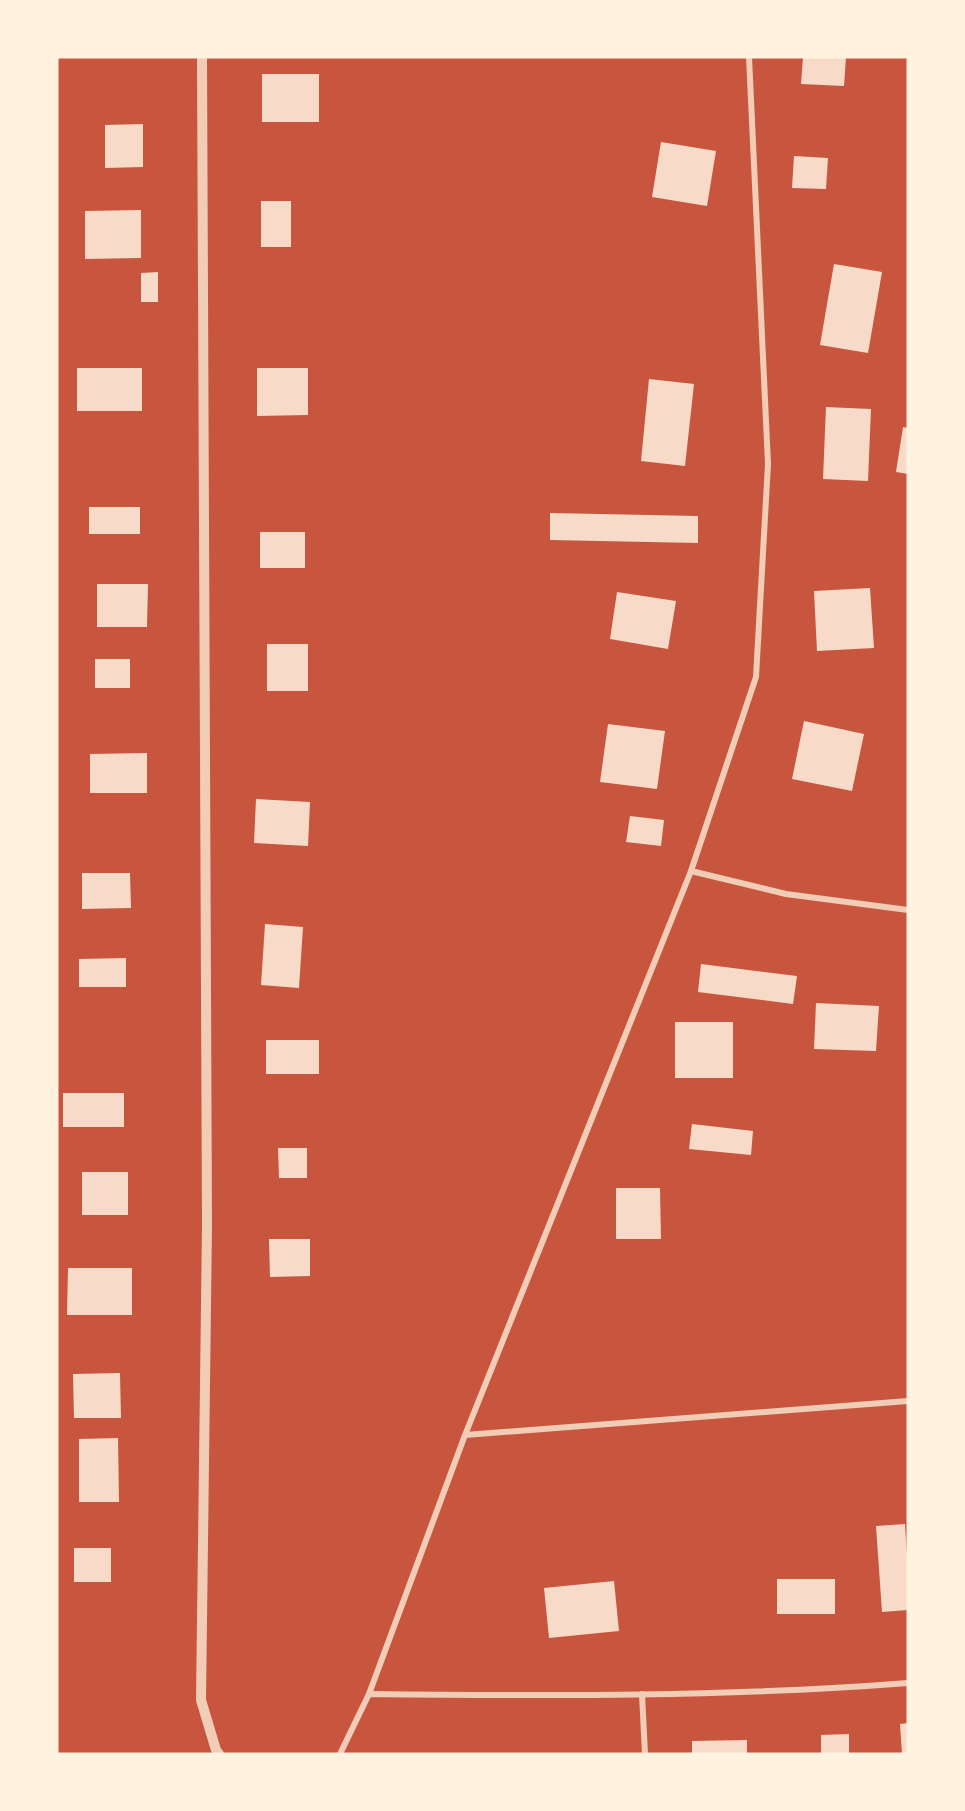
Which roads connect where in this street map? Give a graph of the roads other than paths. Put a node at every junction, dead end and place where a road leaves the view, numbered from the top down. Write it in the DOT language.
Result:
graph roads {
  1 [pos="202,57"];
  2 [pos="749,57"];
  3 [pos="691,871"];
  4 [pos="908,910"];
  5 [pos="908,1401"];
  6 [pos="465,1436"];
  7 [pos="908,1683"];
  8 [pos="369,1694"];
  9 [pos="642,1694"];
  10 [pos="219,1754"];
  11 [pos="340,1754"];
  12 [pos="645,1754"];
  1 -- 10 [label="street"];
  2 -- 3 [label="street"];
  3 -- 4 [label="street"];
  3 -- 6 [label="street"];
  5 -- 6 [label="street"];
  6 -- 8 [label="street"];
  7 -- 9 [label="street"];
  8 -- 9 [label="street"];
  8 -- 11 [label="street"];
  9 -- 12 [label="street"];
}
